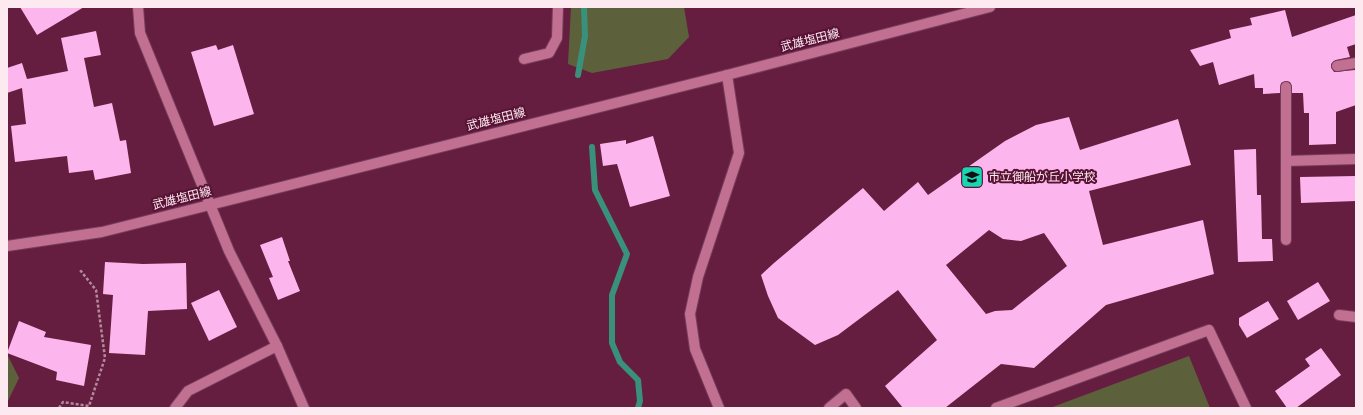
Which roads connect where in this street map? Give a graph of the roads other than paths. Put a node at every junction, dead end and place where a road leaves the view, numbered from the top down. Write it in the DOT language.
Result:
graph roads {
  1 [pos="138,7"];
  2 [pos="558,7"];
  3 [pos="990,7"];
  4 [pos="524,59"];
  5 [pos="1356,63"];
  6 [pos="1336,66"];
  7 [pos="727,75"];
  8 [pos="1286,87"];
  9 [pos="1356,159"];
  10 [pos="1286,161"];
  11 [pos="210,204"];
  12 [pos="1286,240"];
  13 [pos="7,246"];
  14 [pos="1339,315"];
  15 [pos="1356,317"];
  16 [pos="277,346"];
  17 [pos="175,408"];
  18 [pos="304,408"];
  19 [pos="718,408"];
  20 [pos="829,408"];
  21 [pos="856,408"];
  22 [pos="996,408"];
  23 [pos="1246,408"];
  1 -- 11 [label="main road"];
  2 -- 4 [label="main road"];
  3 -- 7 [label="main road, 武雄塩田線"];
  5 -- 6 [label="main road"];
  7 -- 11 [label="main road, 武雄塩田線"];
  7 -- 19 [label="main road"];
  8 -- 10 [label="main road"];
  9 -- 10 [label="main road"];
  10 -- 12 [label="main road"];
  11 -- 13 [label="main road, 武雄塩田線"];
  11 -- 16 [label="main road"];
  14 -- 15 [label="main road"];
  16 -- 17 [label="main road"];
  16 -- 18 [label="main road"];
  20 -- 21 [label="main road"];
  22 -- 23 [label="main road"];
}
